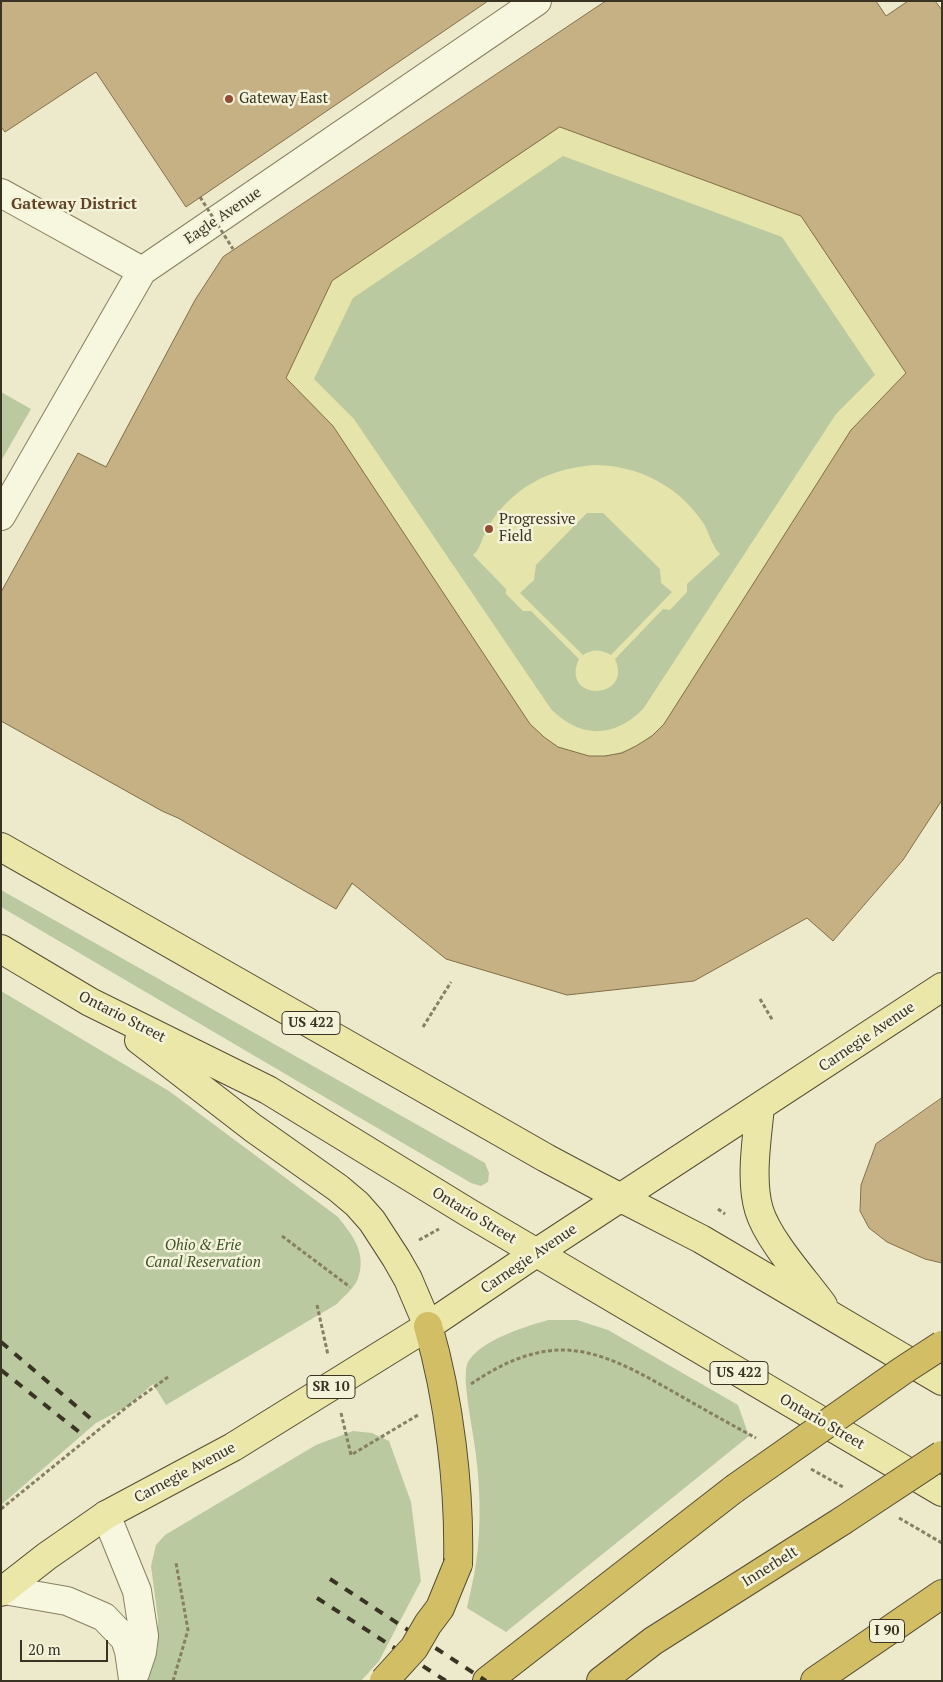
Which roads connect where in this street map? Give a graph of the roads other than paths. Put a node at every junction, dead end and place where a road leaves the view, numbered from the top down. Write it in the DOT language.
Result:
graph roads {
  1 [pos="537,1"];
  2 [pos="1,193"];
  3 [pos="142,271"];
  4 [pos="1,516"];
  5 [pos="1,847"];
  6 [pos="1,949"];
  7 [pos="942,987"];
  8 [pos="90,1002"];
  9 [pos="760,1107"];
  10 [pos="621,1198"];
  11 [pos="536,1253"];
  12 [pos="831,1316"];
  13 [pos="428,1326"];
  14 [pos="942,1345"];
  15 [pos="942,1381"];
  16 [pos="942,1455"];
  17 [pos="942,1492"];
  18 [pos="106,1515"];
  19 [pos="3,1591"];
  20 [pos="942,1594"];
  21 [pos="823,1674"];
  22 [pos="132,1680"];
  23 [pos="384,1681"];
  24 [pos="488,1681"];
  25 [pos="601,1681"];
  1 -- 3 [label="street, Eagle Avenue"];
  2 -- 3 [label="street"];
  3 -- 4 [label="street, Eagle Avenue"];
  5 -- 10 [label="main road, US 422"];
  6 -- 8 [label="main road, Ontario Street / US 422"];
  7 -- 9 [label="main road, Carnegie Avenue"];
  8 -- 11 [label="main road, Ontario Street / US 422"];
  8 -- 13 [label="main road"];
  9 -- 10 [label="main road, Carnegie Avenue"];
  9 -- 12 [label="main road"];
  10 -- 11 [label="main road, Carnegie Avenue / SR 10"];
  10 -- 12 [label="main road, US 422"];
  11 -- 13 [label="main road, Carnegie Avenue / SR 10"];
  11 -- 17 [label="main road, Ontario Street / US 422"];
  12 -- 15 [label="main road, US 422"];
  13 -- 18 [label="main road, Carnegie Avenue / SR 10"];
  13 -- 23 [label="highway, bridge"];
  14 -- 24 [label="highway, bridge"];
  16 -- 25 [label="highway, Innerbelt, bridge"];
  18 -- 19 [label="main road, SR 10"];
  18 -- 22 [label="street"];
  19 -- 22 [label="street"];
  20 -- 21 [label="highway, I 90"];
}
